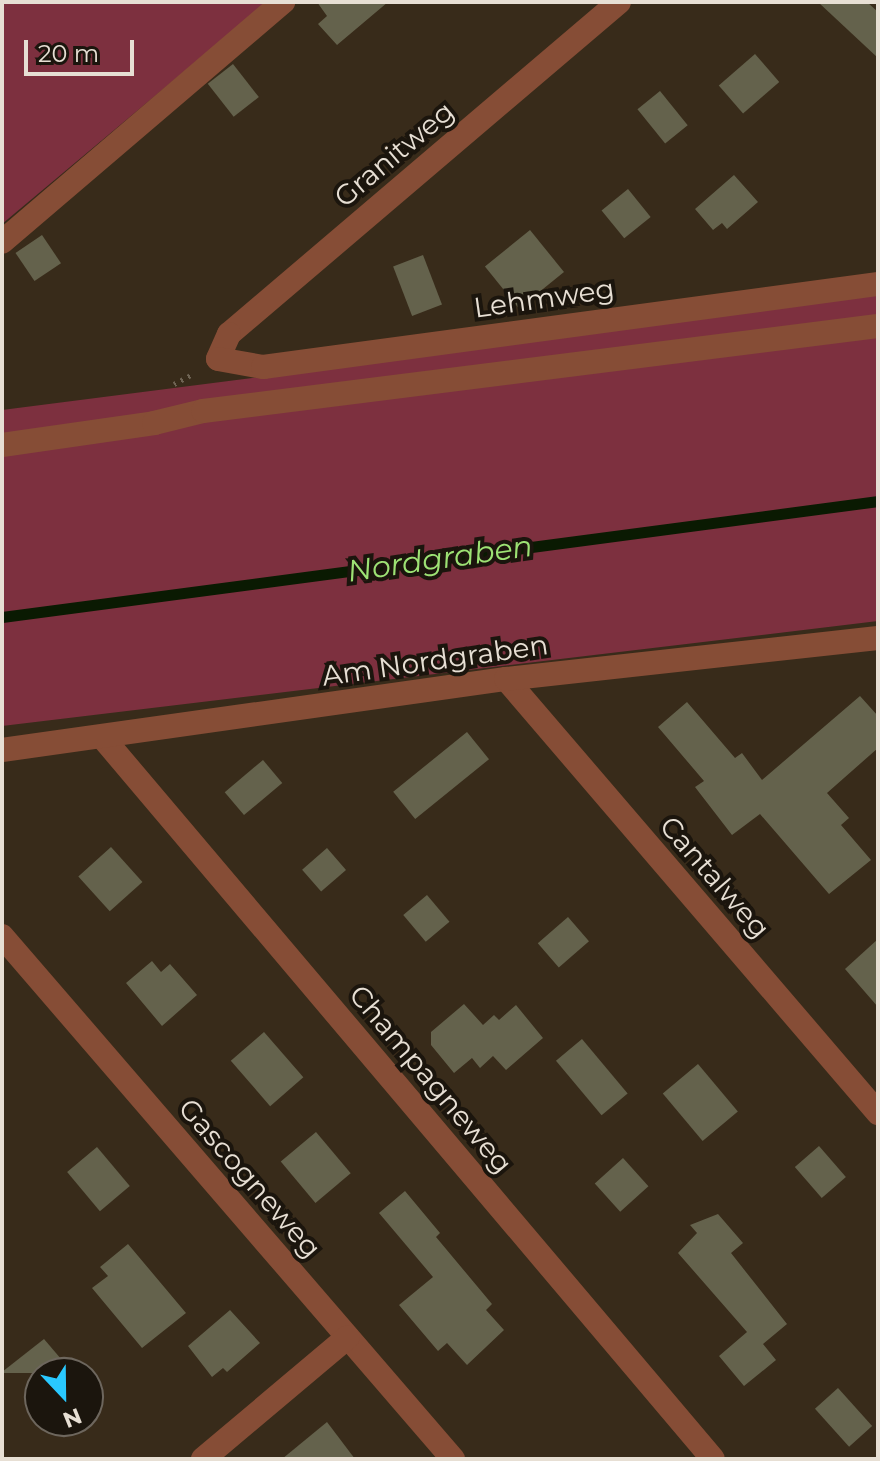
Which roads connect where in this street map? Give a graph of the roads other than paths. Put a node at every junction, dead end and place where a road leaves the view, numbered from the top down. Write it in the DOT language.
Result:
graph roads {
  1 [pos="283,2"];
  2 [pos="619,2"];
  3 [pos="2,242"];
  4 [pos="878,284"];
  5 [pos="878,326"];
  6 [pos="218,359"];
  7 [pos="2,445"];
  8 [pos="878,638"];
  9 [pos="506,679"];
  10 [pos="103,738"];
  11 [pos="2,750"];
  12 [pos="2,936"];
  13 [pos="878,1113"];
  14 [pos="348,1337"];
  15 [pos="203,1459"];
  16 [pos="453,1459"];
  17 [pos="713,1459"];
  1 -- 3 [label="lane"];
  2 -- 6 [label="lane, Granitweg"];
  4 -- 6 [label="lane, Lehmweg"];
  5 -- 7 [label="lane"];
  8 -- 9 [label="lane, Am Nordgraben"];
  9 -- 10 [label="lane, Am Nordgraben"];
  9 -- 13 [label="lane, Cantalweg"];
  10 -- 11 [label="lane, Am Nordgraben"];
  10 -- 17 [label="lane, Champagneweg"];
  12 -- 14 [label="lane, Gascogneweg"];
  14 -- 15 [label="lane"];
  14 -- 16 [label="lane, Gascogneweg"];
}
